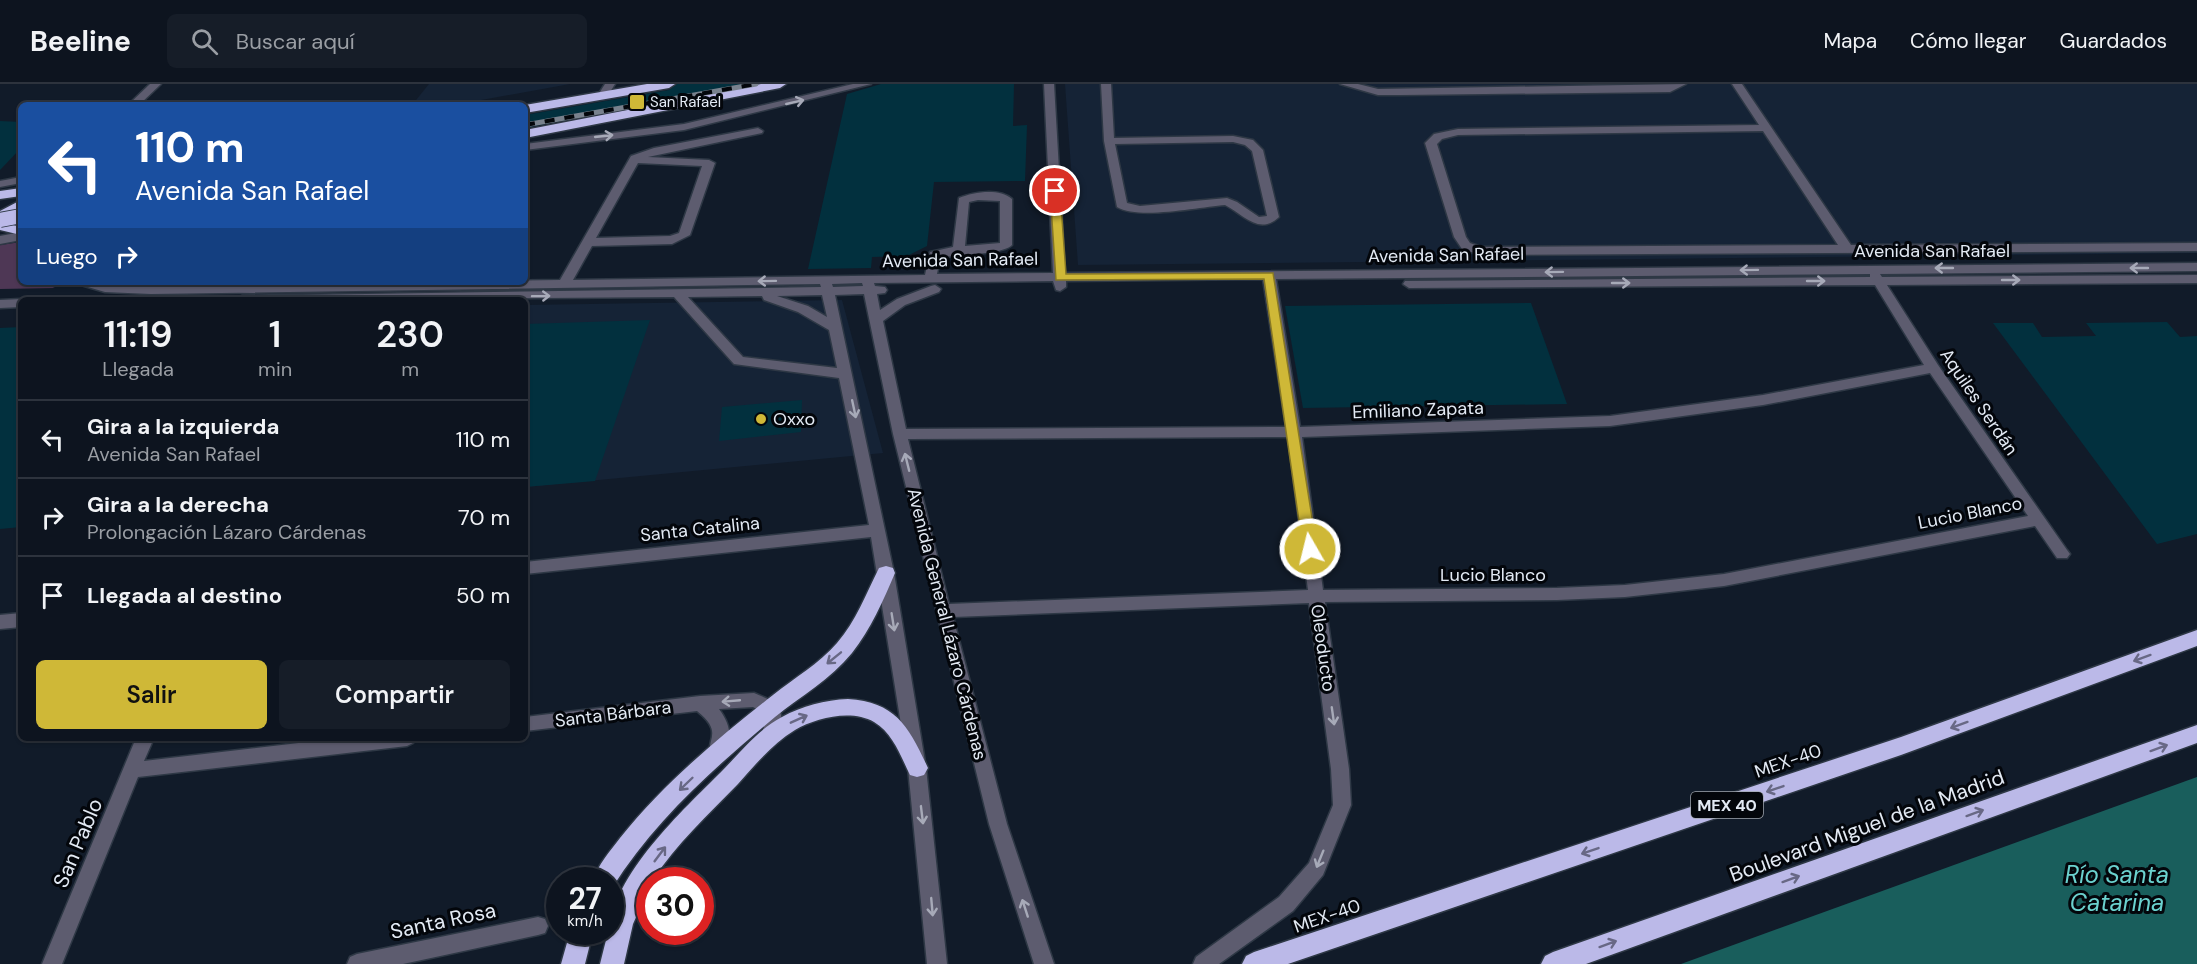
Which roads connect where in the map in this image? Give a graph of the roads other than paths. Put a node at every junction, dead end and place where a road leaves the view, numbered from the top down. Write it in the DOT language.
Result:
graph roads {
  1 [pos="156,84"];
  2 [pos="669,84"];
  3 [pos="780,84"];
  4 [pos="866,84"];
  5 [pos="1049,84"];
  6 [pos="1106,84"];
  7 [pos="1345,84"];
  8 [pos="1680,84"];
  9 [pos="1737,84"];
  10 [pos="607,90"];
  11 [pos="136,102"];
  12 [pos="528,108"];
  13 [pos="626,116"];
  14 [pos="1766,128"];
  15 [pos="758,131"];
  16 [pos="528,133"];
  17 [pos="1109,141"];
  18 [pos="528,145"];
  19 [pos="528,146"];
  20 [pos="633,160"];
  21 [pos="18,181"];
  22 [pos="0,184"];
  23 [pos="18,192"];
  24 [pos="0,195"];
  25 [pos="18,203"];
  26 [pos="18,205"];
  27 [pos="0,206"];
  28 [pos="18,217"];
  29 [pos="0,220"];
  30 [pos="0,226"];
  31 [pos="18,230"];
  32 [pos="18,237"];
  33 [pos="0,240"];
  34 [pos="588,242"];
  35 [pos="2197,247"];
  36 [pos="1847,249"];
  37 [pos="959,250"];
  38 [pos="2197,267"];
  39 [pos="1871,269"];
  40 [pos="2197,279"];
  41 [pos="1271,280"];
  42 [pos="1879,281"];
  43 [pos="1060,282"];
  44 [pos="564,284"];
  45 [pos="933,284"];
  46 [pos="95,285"];
  47 [pos="513,285"];
  48 [pos="528,285"];
  49 [pos="827,285"];
  50 [pos="869,285"];
  51 [pos="205,291"];
  52 [pos="747,292"];
  53 [pos="677,293"];
  54 [pos="18,303"];
  55 [pos="0,304"];
  56 [pos="876,319"];
  57 [pos="837,329"];
  58 [pos="1934,368"];
  59 [pos="846,374"];
  60 [pos="1294,432"];
  61 [pos="900,434"];
  62 [pos="2038,520"];
  63 [pos="878,530"];
  64 [pos="2061,554"];
  65 [pos="528,568"];
  66 [pos="886,573"];
  67 [pos="1316,596"];
  68 [pos="942,611"];
  69 [pos="18,620"];
  70 [pos="0,622"];
  71 [pos="2197,638"];
  72 [pos="700,704"];
  73 [pos="771,708"];
  74 [pos="528,724"];
  75 [pos="2197,734"];
  76 [pos="769,737"];
  77 [pos="144,741"];
  78 [pos="380,741"];
  79 [pos="718,753"];
  80 [pos="917,768"];
  81 [pos="133,770"];
  82 [pos="612,867"];
  83 [pos="538,926"];
  84 [pos="578,945"];
  85 [pos="51,964"];
  86 [pos="357,964"];
  87 [pos="573,964"];
  88 [pos="612,964"];
  89 [pos="937,964"];
  90 [pos="1044,964"];
  91 [pos="1203,964"];
  92 [pos="1254,964"];
  93 [pos="1552,964"];
  1 -- 11 [label="street"];
  2 -- 10 [label="highway"];
  3 -- 13 [label="highway"];
  19 -- 4 [label="street, one-way"];
  5 -- 43 [label="street"];
  6 -- 17 [label="street"];
  7 -- 8 [label="street"];
  9 -- 14 [label="street"];
  10 -- 12 [label="highway"];
  13 -- 16 [label="highway"];
  13 -- 18 [label="highway"];
  14 -- 36 [label="street"];
  14 -- 36 [label="street"];
  15 -- 20 [label="street"];
  17 -- 17 [label="street"];
  20 -- 34 [label="street"];
  20 -- 34 [label="street"];
  21 -- 22 [label="street"];
  23 -- 24 [label="highway"];
  25 -- 27 [label="highway"];
  26 -- 29 [label="highway"];
  28 -- 29 [label="highway, bridge"];
  30 -- 31 [label="highway"];
  32 -- 33 [label="street"];
  34 -- 44 [label="street"];
  35 -- 36 [label="street"];
  37 -- 37 [label="street"];
  37 -- 45 [label="street"];
  38 -- 39 [label="street, Avenida San Rafael, one-way"];
  39 -- 41 [label="street, Avenida San Rafael, one-way"];
  39 -- 42 [label="street, Aquiles Serdán"];
  42 -- 40 [label="street, Avenida San Rafael, one-way"];
  41 -- 42 [label="street, Avenida San Rafael, one-way"];
  41 -- 43 [label="street, Avenida San Rafael"];
  41 -- 60 [label="street, Oleoducto"];
  42 -- 58 [label="street, Aquiles Serdán"];
  43 -- 45 [label="street, Avenida San Rafael"];
  44 -- 48 [label="street, Avenida San Rafael"];
  49 -- 44 [label="street, Avenida San Rafael, one-way"];
  45 -- 50 [label="street, Avenida San Rafael"];
  45 -- 56 [label="street"];
  46 -- 51 [label="street, Avenida San Rafael"];
  47 -- 51 [label="street, Avenida San Rafael"];
  49 -- 50 [label="street, Avenida San Rafael"];
  49 -- 52 [label="street, Avenida San Rafael"];
  49 -- 57 [label="street"];
  50 -- 56 [label="street, Avenida General Lázaro Cárdenas"];
  51 -- 53 [label="street, Avenida San Rafael, one-way"];
  52 -- 53 [label="street, Avenida San Rafael"];
  52 -- 57 [label="street"];
  53 -- 59 [label="street"];
  54 -- 55 [label="street"];
  56 -- 61 [label="street, Avenida General Lázaro Cárdenas"];
  57 -- 59 [label="street"];
  58 -- 60 [label="street, Emiliano Zapata"];
  58 -- 62 [label="street, Aquiles Serdán"];
  59 -- 63 [label="street, one-way"];
  60 -- 61 [label="street, Emiliano Zapata"];
  60 -- 67 [label="street, Oleoducto"];
  68 -- 61 [label="street, Avenida General Lázaro Cárdenas, one-way"];
  62 -- 64 [label="street, Aquiles Serdán"];
  62 -- 67 [label="street, Lucio Blanco"];
  63 -- 65 [label="street, Santa Catalina"];
  63 -- 66 [label="street"];
  66 -- 73 [label="highway, one-way"];
  66 -- 80 [label="street, one-way"];
  67 -- 68 [label="street, Lucio Blanco"];
  67 -- 91 [label="street, Oleoducto, one-way"];
  90 -- 68 [label="street, Avenida General Lázaro Cárdenas, one-way"];
  69 -- 70 [label="street"];
  71 -- 92 [label="highway, MEX-40 / MEX 40, one-way"];
  73 -- 72 [label="street, Santa Bárbara, one-way"];
  72 -- 74 [label="street, Santa Bárbara"];
  72 -- 79 [label="street"];
  73 -- 76 [label="street"];
  73 -- 79 [label="highway"];
  93 -- 75 [label="highway, Boulevard Miguel de la Madrid, one-way"];
  76 -- 80 [label="highway, one-way"];
  88 -- 76 [label="highway, one-way"];
  77 -- 81 [label="street, San Pablo"];
  78 -- 81 [label="street"];
  79 -- 82 [label="highway, one-way"];
  80 -- 89 [label="street, one-way"];
  81 -- 85 [label="street, San Pablo"];
  83 -- 86 [label="street, Santa Rosa"];
  84 -- 87 [label="highway"];
}
